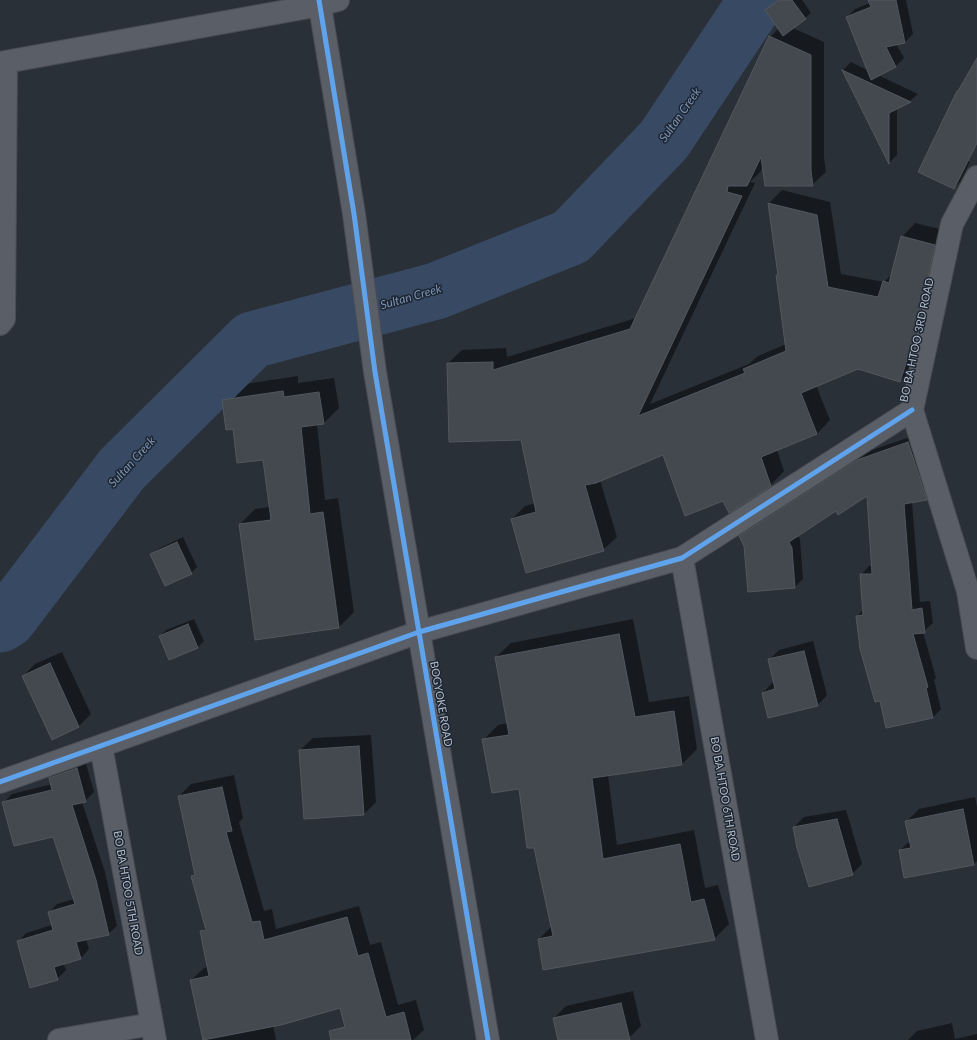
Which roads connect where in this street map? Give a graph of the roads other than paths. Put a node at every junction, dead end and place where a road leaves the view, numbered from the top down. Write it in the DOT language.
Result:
graph roads {
  1 [pos="326,2"];
  2 [pos="3,63"];
  3 [pos="977,177"];
  4 [pos="0,324"];
  5 [pos="912,410"];
  6 [pos="682,558"];
  7 [pos="419,632"];
  8 [pos="977,648"];
  9 [pos="101,746"];
  10 [pos="0,782"];
  11 [pos="154,1032"];
  12 [pos="59,1040"];
  13 [pos="488,1040"];
  14 [pos="768,1040"];
  1 -- 2 [label="street"];
  1 -- 7 [label="street, BOGYOKE ROAD"];
  2 -- 4 [label="street"];
  3 -- 5 [label="street, BO BA HTOO 3RD ROAD"];
  5 -- 6 [label="street"];
  5 -- 8 [label="street, BO BA HTOO 3RD ROAD"];
  6 -- 7 [label="street"];
  6 -- 14 [label="street, BO BA HTOO 6TH ROAD"];
  7 -- 9 [label="street"];
  7 -- 13 [label="street, BOGYOKE ROAD"];
  9 -- 10 [label="street"];
  9 -- 11 [label="street, BO BA HTOO 5TH ROAD"];
  11 -- 12 [label="street"];
}
